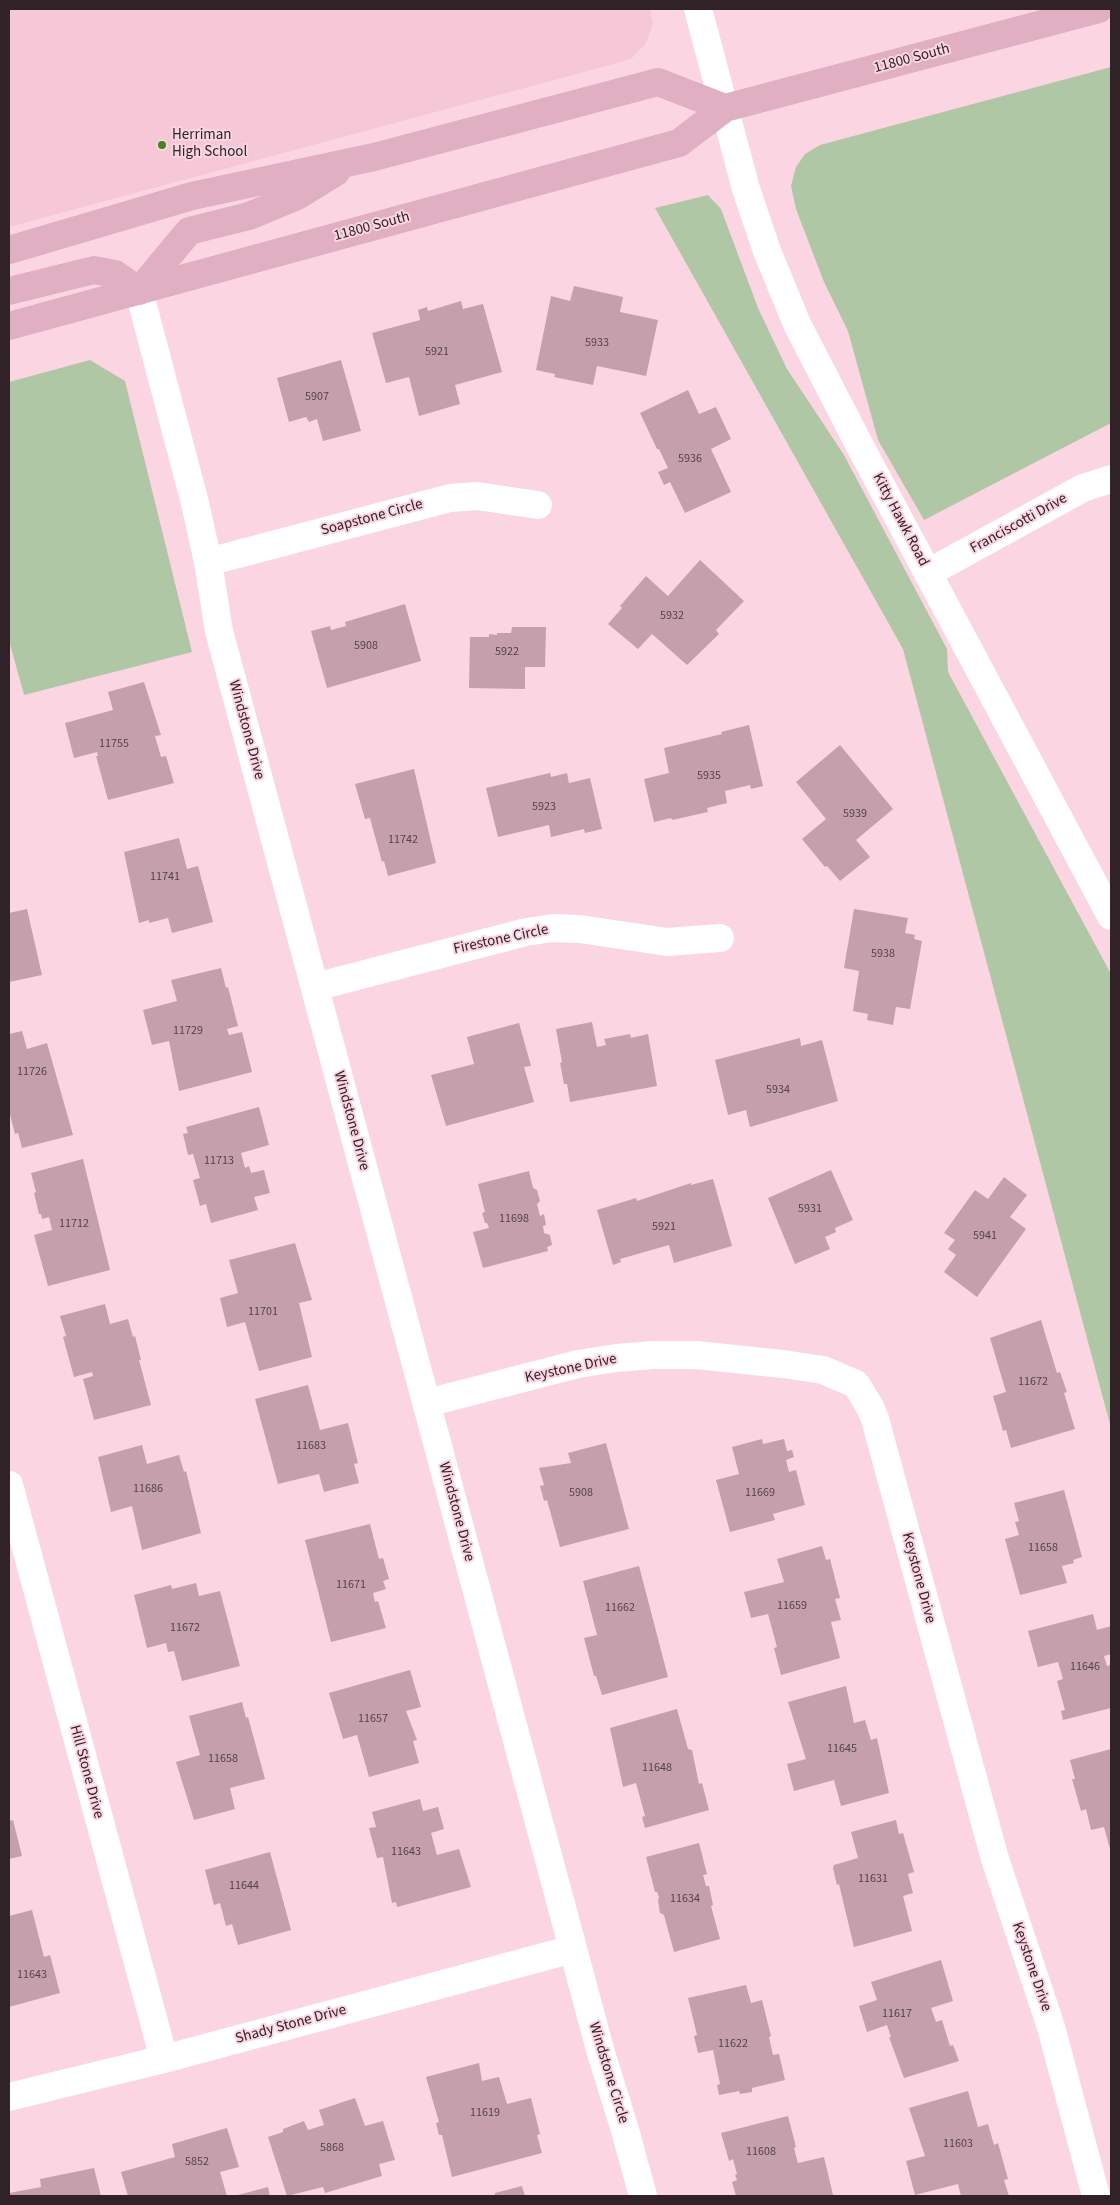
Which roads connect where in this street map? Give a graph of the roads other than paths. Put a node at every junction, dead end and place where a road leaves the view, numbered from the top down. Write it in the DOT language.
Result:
graph roads {
  1 [pos="698,9"];
  2 [pos="1099,9"];
  3 [pos="1065,14"];
  4 [pos="725,108"];
  5 [pos="374,157"];
  6 [pos="9,250"];
  7 [pos="9,290"];
  8 [pos="139,291"];
  9 [pos="9,326"];
  10 [pos="1111,479"];
  11 [pos="538,505"];
  12 [pos="208,562"];
  13 [pos="928,573"];
  14 [pos="1111,916"];
  15 [pos="720,938"];
  16 [pos="315,987"];
  17 [pos="427,1403"];
  18 [pos="9,1485"];
  19 [pos="573,1949"];
  20 [pos="164,2060"];
  21 [pos="9,2097"];
  22 [pos="643,2196"];
  23 [pos="1096,2196"];
  1 -- 4 [label="street, Kitty Hawk Road"];
  2 -- 3 [label="main road, 11800 South"];
  3 -- 4 [label="main road, 11800 South"];
  4 -- 5 [label="main road"];
  4 -- 8 [label="main road, 11800 South"];
  4 -- 13 [label="street, Kitty Hawk Road"];
  5 -- 6 [label="main road"];
  5 -- 8 [label="main road"];
  7 -- 8 [label="main road"];
  8 -- 9 [label="main road, 11800 South"];
  8 -- 12 [label="street, Windstone Drive"];
  10 -- 13 [label="street, Franciscotti Drive"];
  11 -- 12 [label="street, Soapstone Circle"];
  12 -- 16 [label="street, Windstone Drive"];
  13 -- 14 [label="street, Kitty Hawk Road"];
  15 -- 16 [label="street, Firestone Circle"];
  16 -- 17 [label="street, Windstone Drive"];
  17 -- 19 [label="street, Windstone Drive"];
  17 -- 23 [label="street, Keystone Drive"];
  18 -- 20 [label="street, Hill Stone Drive"];
  19 -- 20 [label="street, Shady Stone Drive"];
  19 -- 22 [label="street, Windstone Circle"];
  20 -- 21 [label="street, Shady Stone Drive"];
}
